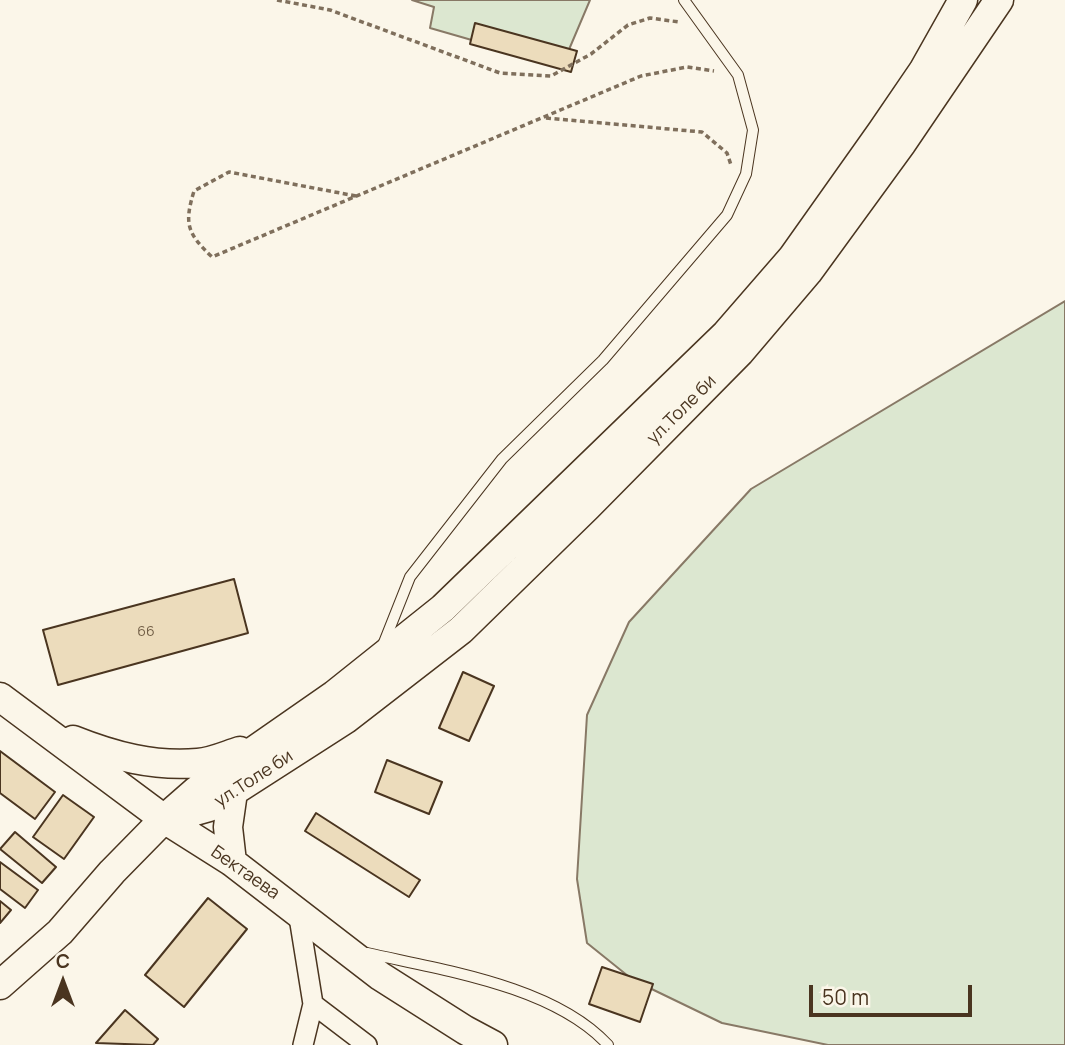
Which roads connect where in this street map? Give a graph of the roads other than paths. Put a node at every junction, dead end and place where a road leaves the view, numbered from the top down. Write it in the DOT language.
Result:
graph roads {
  1 [pos="684,0"];
  2 [pos="962,0"];
  3 [pos="999,0"];
  4 [pos="377,661"];
  5 [pos="0,697"];
  6 [pos="41,728"];
  7 [pos="263,744"];
  8 [pos="233,792"];
  9 [pos="164,819"];
  10 [pos="232,862"];
  11 [pos="298,911"];
  12 [pos="342,948"];
  13 [pos="0,985"];
  14 [pos="313,1004"];
  15 [pos="307,1042"];
  16 [pos="367,1045"];
  17 [pos="493,1045"];
  18 [pos="608,1045"];
  1 -- 4 [label="lane"];
  2 -- 4 [label="main road, ул.Толе би"];
  3 -- 8 [label="main road, ул.Толе би"];
  4 -- 7 [label="main road, ул.Толе би"];
  5 -- 6 [label="main road, Бектаева"];
  6 -- 7 [label="main road"];
  6 -- 9 [label="main road, Бектаева"];
  7 -- 9 [label="main road, ул.Толе би"];
  8 -- 9 [label="main road, ул.Толе би"];
  8 -- 10 [label="main road"];
  9 -- 10 [label="main road, Бектаева"];
  9 -- 13 [label="main road"];
  10 -- 11 [label="main road, Бектаева"];
  11 -- 12 [label="main road, Бектаева"];
  11 -- 14 [label="street"];
  12 -- 17 [label="main road, Бектаева"];
  12 -- 18 [label="lane"];
  14 -- 15 [label="street"];
  14 -- 16 [label="street"];
}
